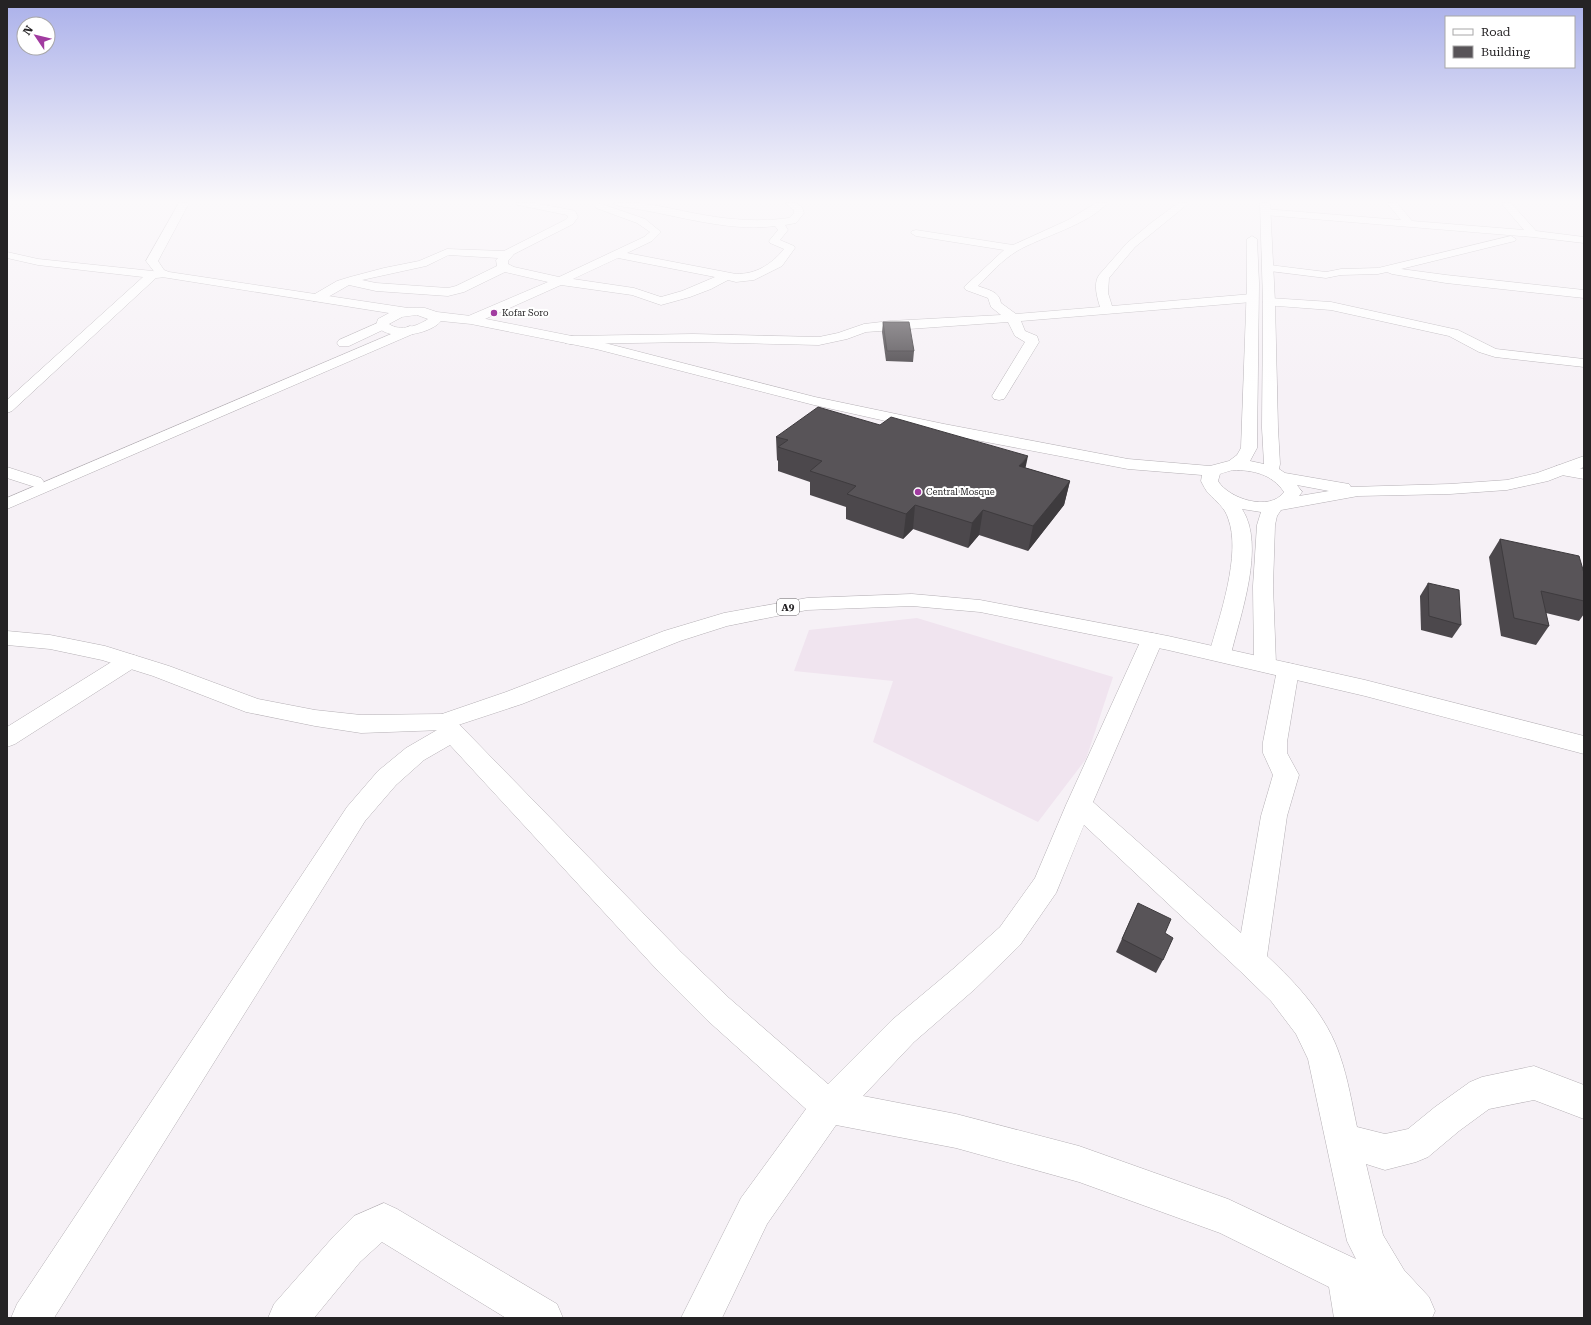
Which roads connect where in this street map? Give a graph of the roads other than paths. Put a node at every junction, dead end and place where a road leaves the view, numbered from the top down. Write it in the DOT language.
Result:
graph roads {
  1 [pos="14,265"];
  2 [pos="62,265"];
  3 [pos="154,265"];
  4 [pos="417,265"];
  5 [pos="502,265"];
  6 [pos="594,265"];
  7 [pos="670,265"];
  8 [pos="776,265"];
  9 [pos="994,265"];
  10 [pos="1113,265"];
  11 [pos="1253,265"];
  12 [pos="1269,265"];
  13 [pos="1399,265"];
  14 [pos="10,266"];
  15 [pos="505,267"];
  16 [pos="1269,268"];
  17 [pos="1384,269"];
  18 [pos="160,274"];
  19 [pos="726,276"];
  20 [pos="349,281"];
  21 [pos="560,281"];
  22 [pos="268,292"];
  23 [pos="1584,294"];
  24 [pos="317,298"];
  25 [pos="1252,298"];
  26 [pos="1270,302"];
  27 [pos="1107,309"];
  28 [pos="408,312"];
  29 [pos="434,316"];
  30 [pos="1012,318"];
  31 [pos="471,320"];
  32 [pos="382,323"];
  33 [pos="503,327"];
  34 [pos="416,329"];
  35 [pos="570,340"];
  36 [pos="1584,363"];
  37 [pos="999,396"];
  38 [pos="7,408"];
  39 [pos="1584,461"];
  40 [pos="1128,464"];
  41 [pos="1234,465"];
  42 [pos="1562,470"];
  43 [pos="1212,471"];
  44 [pos="7,472"];
  45 [pos="1275,474"];
  46 [pos="1584,474"];
  47 [pos="35,482"];
  48 [pos="1215,491"];
  49 [pos="1358,491"];
  50 [pos="7,493"];
  51 [pos="7,504"];
  52 [pos="1279,505"];
  53 [pos="7,638"];
  54 [pos="1152,640"];
  55 [pos="1220,654"];
  56 [pos="129,661"];
  57 [pos="1276,667"];
  58 [pos="447,727"];
  59 [pos="7,738"];
  60 [pos="1584,745"];
  61 [pos="1079,805"];
  62 [pos="1251,961"];
  63 [pos="1584,1102"];
  64 [pos="829,1107"];
  65 [pos="1344,1141"];
  66 [pos="1346,1275"];
  67 [pos="31,1318"];
  68 [pos="288,1318"];
  69 [pos="543,1318"];
  70 [pos="701,1318"];
  71 [pos="1354,1318"];
  72 [pos="1410,1318"];
  73 [pos="1421,1318"];
  1 -- 14 [label="main road"];
  2 -- 18 [label="main road"];
  3 -- 18 [label="main road"];
  4 -- 20 [label="main road"];
  5 -- 15 [label="main road"];
  6 -- 21 [label="main road"];
  7 -- 19 [label="main road"];
  8 -- 19 [label="main road"];
  9 -- 30 [label="main road"];
  10 -- 27 [label="main road"];
  11 -- 25 [label="main road"];
  12 -- 16 [label="main road"];
  13 -- 17 [label="main road"];
  15 -- 20 [label="main road"];
  15 -- 21 [label="main road"];
  16 -- 17 [label="main road"];
  16 -- 26 [label="main road"];
  17 -- 23 [label="main road"];
  18 -- 22 [label="main road"];
  18 -- 38 [label="main road"];
  19 -- 21 [label="main road"];
  20 -- 24 [label="main road"];
  21 -- 31 [label="main road"];
  22 -- 24 [label="main road"];
  22 -- 32 [label="main road"];
  24 -- 28 [label="main road"];
  25 -- 27 [label="main road"];
  25 -- 41 [label="main road"];
  26 -- 36 [label="main road"];
  26 -- 45 [label="main road"];
  27 -- 30 [label="main road"];
  28 -- 29 [label="main road"];
  28 -- 32 [label="main road"];
  29 -- 31 [label="main road"];
  29 -- 34 [label="main road"];
  30 -- 35 [label="main road"];
  30 -- 37 [label="main road"];
  31 -- 33 [label="main road"];
  32 -- 34 [label="main road"];
  32 -- 47 [label="main road"];
  33 -- 34 [label="main road"];
  33 -- 35 [label="main road"];
  34 -- 51 [label="main road"];
  35 -- 40 [label="main road"];
  39 -- 42 [label="main road"];
  40 -- 43 [label="main road"];
  40 -- 48 [label="main road"];
  41 -- 43 [label="main road"];
  41 -- 45 [label="main road"];
  42 -- 46 [label="main road"];
  42 -- 49 [label="main road"];
  43 -- 48 [label="main road"];
  44 -- 47 [label="main road"];
  45 -- 49 [label="main road"];
  45 -- 52 [label="main road"];
  47 -- 50 [label="main road"];
  48 -- 52 [label="main road"];
  48 -- 55 [label="main road"];
  49 -- 52 [label="main road"];
  52 -- 57 [label="main road"];
  53 -- 56 [label="main road, A9"];
  54 -- 55 [label="main road, A9"];
  54 -- 58 [label="main road, A9"];
  54 -- 61 [label="main road"];
  55 -- 57 [label="main road, A9"];
  56 -- 58 [label="main road, A9"];
  56 -- 59 [label="main road"];
  57 -- 60 [label="main road, A9"];
  57 -- 62 [label="main road"];
  58 -- 64 [label="main road"];
  58 -- 67 [label="main road"];
  61 -- 62 [label="main road"];
  61 -- 64 [label="main road"];
  62 -- 65 [label="main road"];
  63 -- 65 [label="main road"];
  64 -- 66 [label="main road"];
  64 -- 70 [label="main road"];
  65 -- 73 [label="main road"];
  66 -- 71 [label="main road"];
  66 -- 72 [label="main road"];
  68 -- 69 [label="main road"];
}
